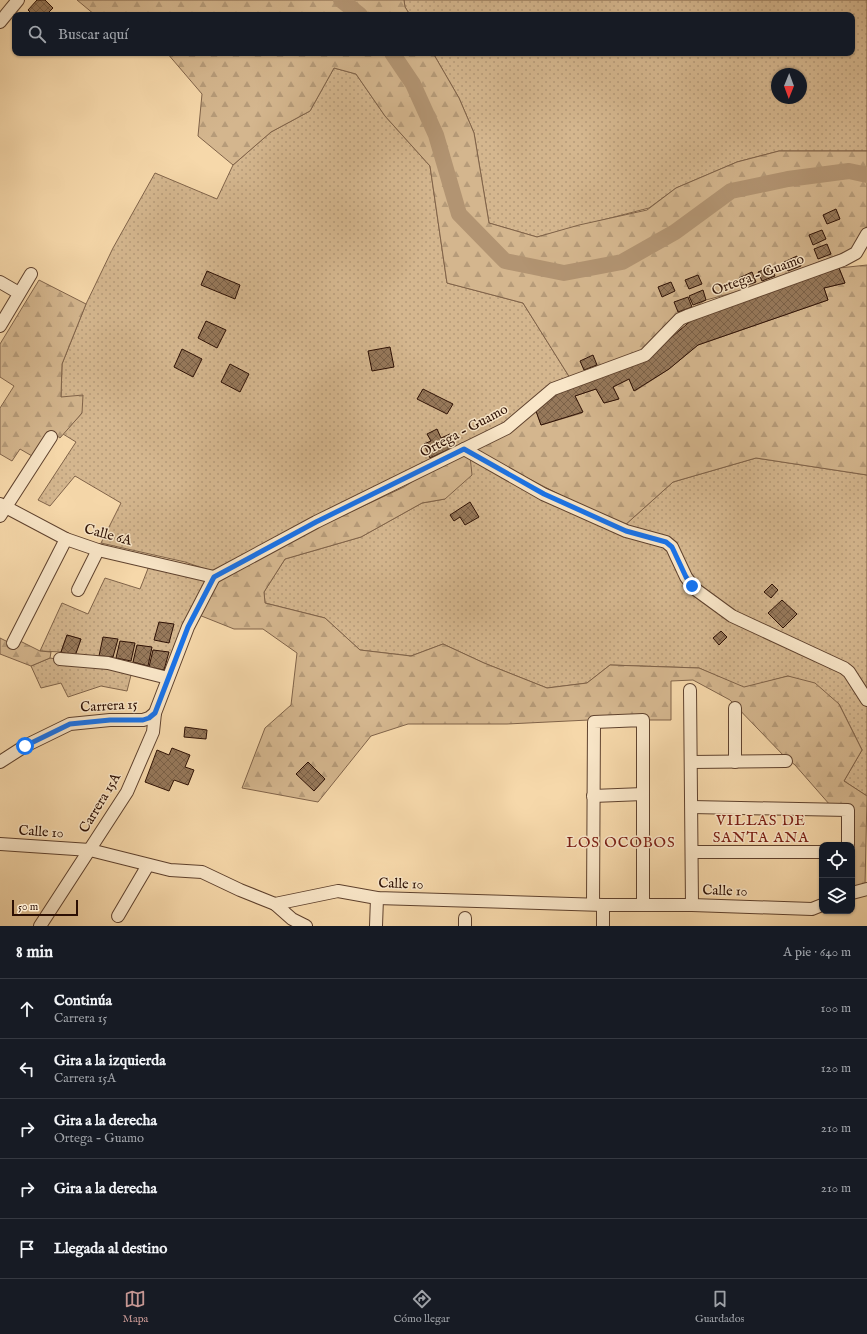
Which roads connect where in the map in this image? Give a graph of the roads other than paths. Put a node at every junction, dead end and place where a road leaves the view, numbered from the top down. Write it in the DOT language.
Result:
graph roads {
  1 [pos="18,0"];
  2 [pos="0,22"];
  3 [pos="867,234"];
  4 [pos="861,253"];
  5 [pos="31,274"];
  6 [pos="0,282"];
  7 [pos="19,293"];
  8 [pos="0,326"];
  9 [pos="51,437"];
  10 [pos="464,449"];
  11 [pos="2,509"];
  12 [pos="66,539"];
  13 [pos="98,550"];
  14 [pos="214,577"];
  15 [pos="78,590"];
  16 [pos="13,643"];
  17 [pos="60,659"];
  18 [pos="168,678"];
  19 [pos="690,690"];
  20 [pos="867,700"];
  21 [pos="735,708"];
  22 [pos="155,713"];
  23 [pos="0,762"];
  24 [pos="691,762"];
  25 [pos="735,762"];
  26 [pos="786,762"];
  27 [pos="643,794"];
  28 [pos="593,796"];
  29 [pos="692,807"];
  30 [pos="848,842"];
  31 [pos="0,844"];
  32 [pos="90,850"];
  33 [pos="692,852"];
  34 [pos="819,852"];
  35 [pos="148,865"];
  36 [pos="867,889"];
  37 [pos="855,892"];
  38 [pos="377,898"];
  39 [pos="276,904"];
  40 [pos="598,904"];
  41 [pos="643,904"];
  42 [pos="692,904"];
  43 [pos="817,907"];
  44 [pos="118,916"];
  45 [pos="40,926"];
  46 [pos="306,926"];
  47 [pos="376,926"];
  48 [pos="604,926"];
  1 -- 2 [label="street"];
  3 -- 4 [label="street, Ortega - Guamo"];
  4 -- 10 [label="street, Ortega - Guamo"];
  5 -- 7 [label="street"];
  6 -- 7 [label="street"];
  7 -- 8 [label="street"];
  9 -- 11 [label="street"];
  10 -- 14 [label="street, Ortega - Guamo"];
  10 -- 20 [label="street"];
  11 -- 12 [label="street, Calle 6A"];
  12 -- 13 [label="street, Calle 6A"];
  12 -- 16 [label="street"];
  13 -- 14 [label="street, Calle 6A"];
  13 -- 15 [label="street"];
  14 -- 18 [label="street, Carrera 15A"];
  17 -- 18 [label="street"];
  18 -- 22 [label="street, Carrera 15A"];
  19 -- 24 [label="street"];
  21 -- 25 [label="street"];
  22 -- 23 [label="street, Carrera 15"];
  22 -- 32 [label="street, Carrera 15A"];
  24 -- 25 [label="street"];
  24 -- 29 [label="street"];
  25 -- 26 [label="street"];
  27 -- 28 [label="street"];
  27 -- 28 [label="street"];
  27 -- 41 [label="street"];
  28 -- 40 [label="street"];
  29 -- 30 [label="street"];
  29 -- 33 [label="street"];
  31 -- 32 [label="street, Calle 10"];
  32 -- 35 [label="street, Calle 10"];
  32 -- 45 [label="street, Carrera 15A"];
  33 -- 34 [label="street"];
  33 -- 42 [label="street"];
  35 -- 39 [label="street, Calle 10"];
  35 -- 44 [label="street"];
  36 -- 37 [label="street"];
  38 -- 39 [label="street, Calle 10"];
  38 -- 40 [label="street, Calle 10"];
  38 -- 47 [label="street"];
  39 -- 46 [label="street"];
  40 -- 41 [label="street, Calle 10"];
  40 -- 48 [label="street"];
  41 -- 42 [label="street, Calle 10"];
  42 -- 43 [label="street, Calle 10"];
}
